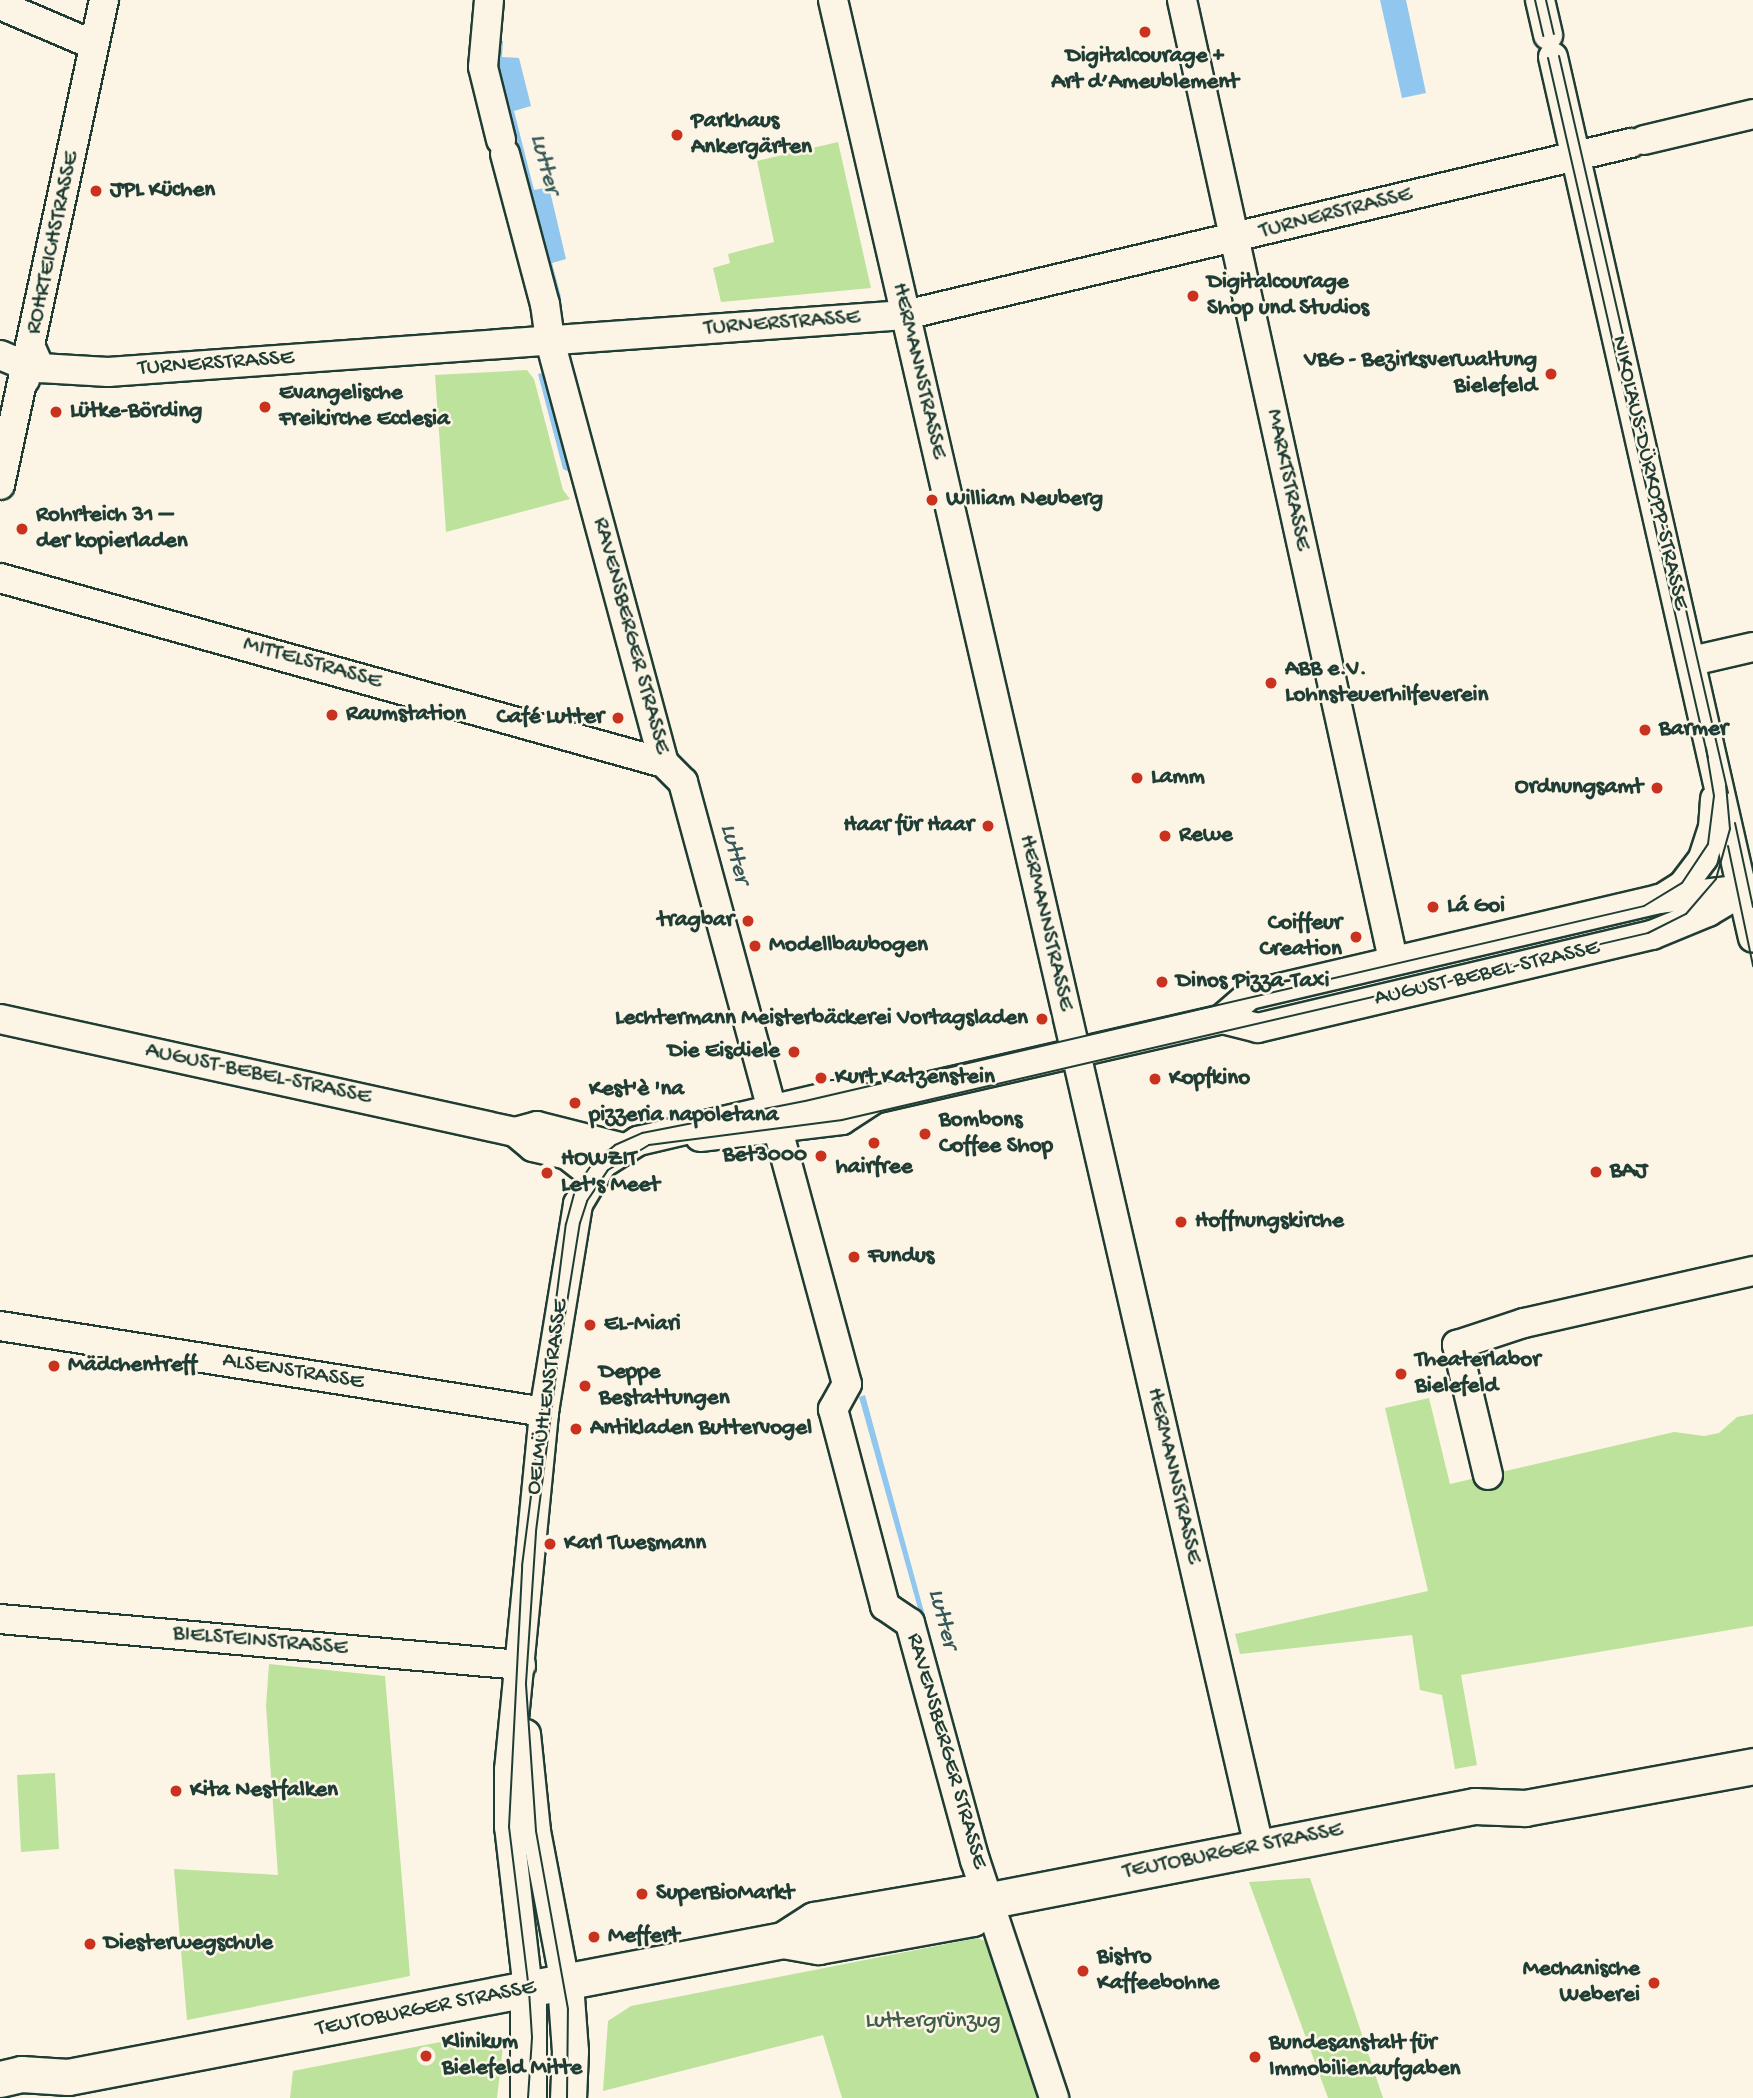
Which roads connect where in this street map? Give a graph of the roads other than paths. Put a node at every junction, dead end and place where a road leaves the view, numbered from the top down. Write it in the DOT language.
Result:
graph roads {
  1 [pos="104,0"];
  2 [pos="489,0"];
  3 [pos="833,0"];
  4 [pos="1182,0"];
  5 [pos="1540,0"];
  6 [pos="0,5"];
  7 [pos="94,45"];
  8 [pos="1753,114"];
  9 [pos="1576,156"];
  10 [pos="1234,239"];
  11 [pos="905,315"];
  12 [pos="550,341"];
  13 [pos="22,362"];
  14 [pos="0,485"];
  15 [pos="0,578"];
  16 [pos="1753,647"];
  17 [pos="1692,661"];
  18 [pos="1715,762"];
  19 [pos="664,763"];
  20 [pos="1749,889"];
  21 [pos="1659,899"];
  22 [pos="1753,938"];
  23 [pos="1393,960"];
  24 [pos="0,1019"];
  25 [pos="1222,1019"];
  26 [pos="1075,1052"];
  27 [pos="775,1119"];
  28 [pos="515,1132"];
  29 [pos="624,1148"];
  30 [pos="593,1175"];
  31 [pos="1753,1271"];
  32 [pos="0,1326"];
  33 [pos="544,1412"];
  34 [pos="1488,1475"];
  35 [pos="0,1619"];
  36 [pos="521,1665"];
  37 [pos="1753,1745"];
  38 [pos="1753,1766"];
  39 [pos="1475,1806"];
  40 [pos="1259,1846"];
  41 [pos="991,1900"];
  42 [pos="565,1983"];
  43 [pos="528,1990"];
  44 [pos="68,2077"];
  45 [pos="0,2078"];
  46 [pos="27,2098"];
  47 [pos="528,2098"];
  48 [pos="568,2098"];
  49 [pos="1054,2098"];
  1 -- 7 [label="street, ROHRTEICHSTRASSE"];
  2 -- 12 [label="street, RAVENSBERGER STRASSE"];
  3 -- 11 [label="street, HERMANNSTRASSE"];
  4 -- 10 [label="street, MARKTSTRASSE"];
  5 -- 9 [label="street, NIKOLAUS-DÜRKOPP-STRASSE"];
  6 -- 7 [label="street"];
  7 -- 13 [label="street, ROHRTEICHSTRASSE"];
  8 -- 9 [label="street, TURNERSTRASSE"];
  9 -- 10 [label="street, TURNERSTRASSE"];
  9 -- 17 [label="street, NIKOLAUS-DÜRKOPP-STRASSE"];
  10 -- 11 [label="street, TURNERSTRASSE"];
  10 -- 23 [label="street, MARKTSTRASSE"];
  11 -- 12 [label="street, TURNERSTRASSE"];
  11 -- 26 [label="street, HERMANNSTRASSE"];
  12 -- 13 [label="street, TURNERSTRASSE"];
  12 -- 19 [label="street, RAVENSBERGER STRASSE"];
  13 -- 14 [label="street, ROHRTEICHSTRASSE"];
  15 -- 19 [label="street, MITTELSTRASSE"];
  16 -- 17 [label="street"];
  17 -- 18 [label="street, NIKOLAUS-DÜRKOPP-STRASSE"];
  18 -- 20 [label="street, NIKOLAUS-DÜRKOPP-STRASSE"];
  18 -- 21 [label="street, AUGUST-BEBEL-STRASSE"];
  19 -- 27 [label="street, RAVENSBERGER STRASSE"];
  20 -- 21 [label="street, AUGUST-BEBEL-STRASSE"];
  20 -- 22 [label="street, NIKOLAUS-DÜRKOPP-STRASSE"];
  20 -- 25 [label="street, AUGUST-BEBEL-STRASSE"];
  21 -- 23 [label="street, AUGUST-BEBEL-STRASSE"];
  23 -- 25 [label="street, AUGUST-BEBEL-STRASSE"];
  24 -- 28 [label="street, AUGUST-BEBEL-STRASSE"];
  25 -- 26 [label="street, AUGUST-BEBEL-STRASSE"];
  26 -- 27 [label="street, AUGUST-BEBEL-STRASSE"];
  26 -- 40 [label="street, HERMANNSTRASSE"];
  27 -- 29 [label="street, AUGUST-BEBEL-STRASSE"];
  27 -- 41 [label="street, RAVENSBERGER STRASSE"];
  28 -- 29 [label="street, AUGUST-BEBEL-STRASSE"];
  28 -- 30 [label="street, AUGUST-BEBEL-STRASSE"];
  29 -- 30 [label="street, OELMÜHLENSTRASSE"];
  30 -- 33 [label="street, OELMÜHLENSTRASSE"];
  31 -- 34 [label="street"];
  32 -- 33 [label="street, ALSENSTRASSE"];
  33 -- 36 [label="street, OELMÜHLENSTRASSE"];
  35 -- 36 [label="street, BIELSTEINSTRASSE"];
  36 -- 42 [label="street, OELMÜHLENSTRASSE"];
  36 -- 43 [label="street, OELMÜHLENSTRASSE"];
  37 -- 39 [label="street, TEUTOBURGER STRASSE"];
  38 -- 39 [label="street, TEUTOBURGER STRASSE"];
  39 -- 40 [label="street, TEUTOBURGER STRASSE"];
  40 -- 41 [label="street, TEUTOBURGER STRASSE"];
  41 -- 42 [label="street, TEUTOBURGER STRASSE"];
  41 -- 49 [label="street, RAVENSBERGER STRASSE"];
  42 -- 43 [label="street, TEUTOBURGER STRASSE"];
  42 -- 48 [label="street, OELMÜHLENSTRASSE"];
  43 -- 44 [label="street, TEUTOBURGER STRASSE"];
  43 -- 47 [label="street, OELMÜHLENSTRASSE"];
  44 -- 45 [label="street, TEUTOBURGER STRASSE"];
  44 -- 46 [label="street, TEUTOBURGER STRASSE"];
}
